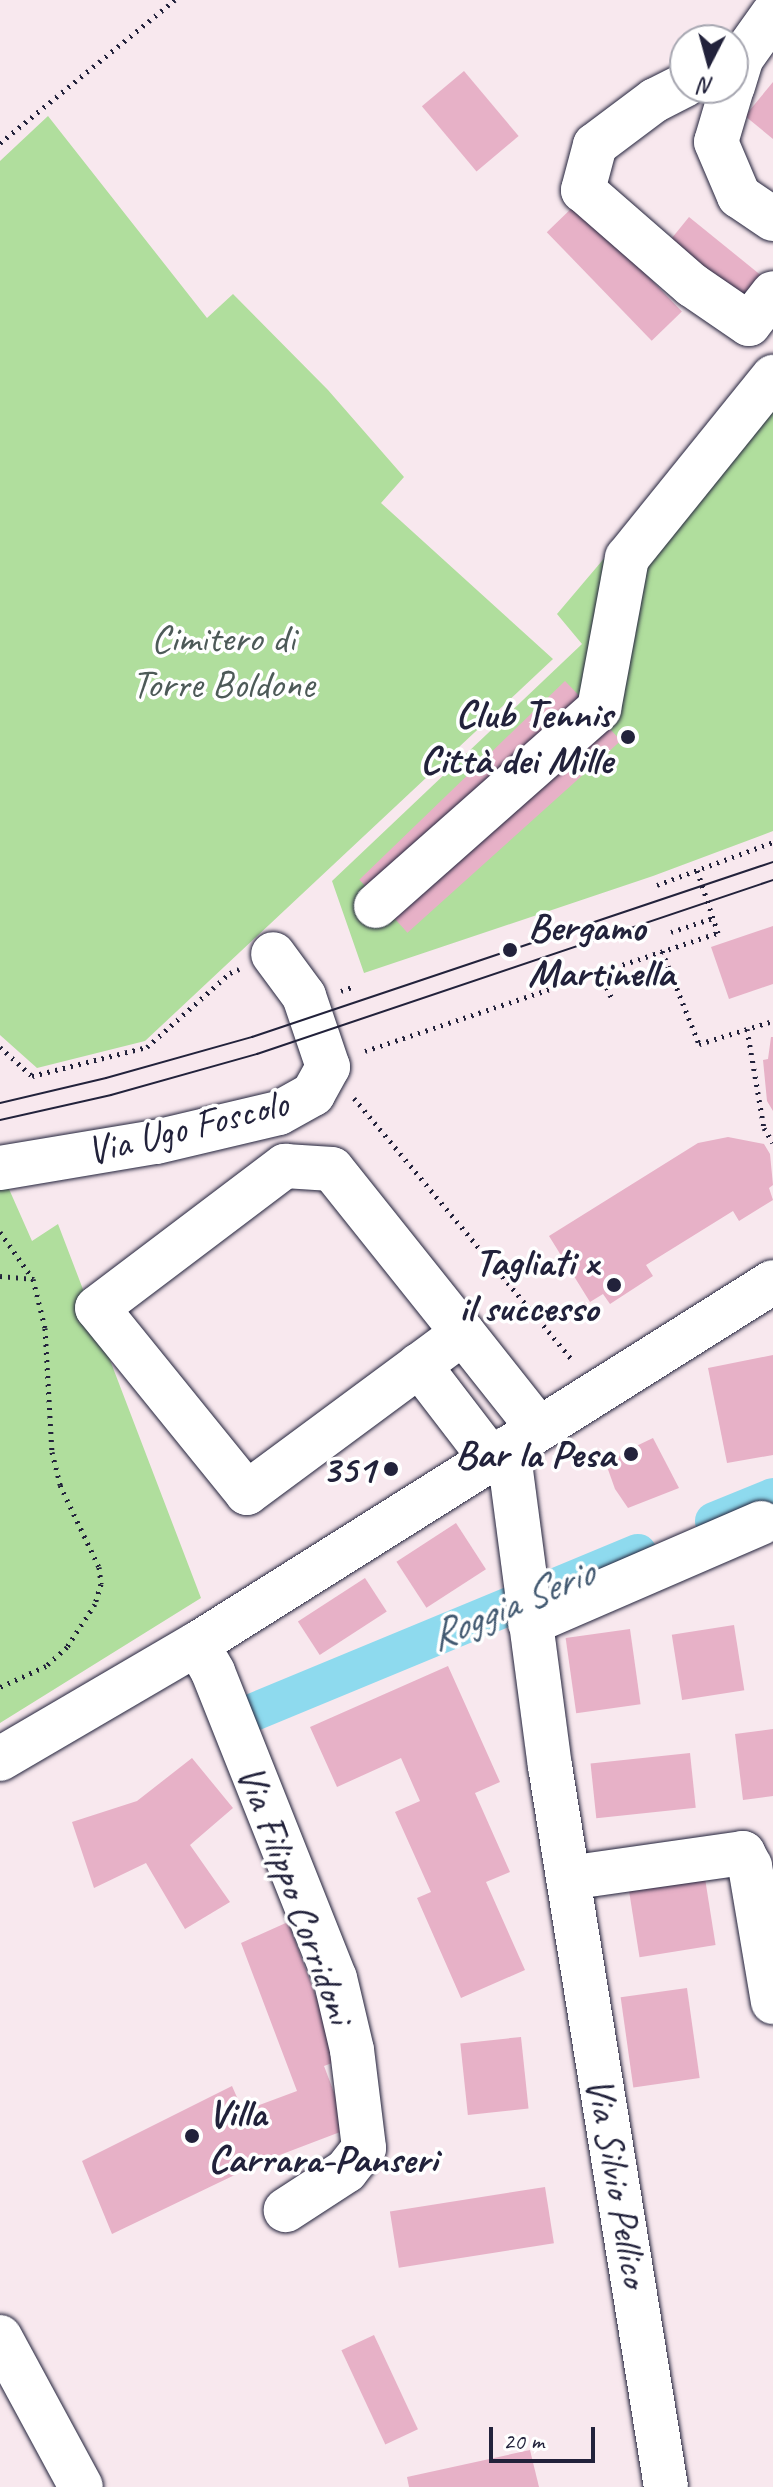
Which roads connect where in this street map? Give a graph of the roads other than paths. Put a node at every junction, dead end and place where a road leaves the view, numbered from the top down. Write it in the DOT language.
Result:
graph roads {
  1 [pos="669,93"];
  2 [pos="731,104"];
  3 [pos="773,219"];
  4 [pos="773,293"];
  5 [pos="773,377"];
  6 [pos="376,906"];
  7 [pos="273,954"];
  8 [pos="0,1168"];
  9 [pos="773,1282"];
  10 [pos="463,1333"];
  11 [pos="419,1365"];
  12 [pos="513,1445"];
  13 [pos="761,1523"];
  14 [pos="530,1623"];
  15 [pos="191,1648"];
  16 [pos="0,1759"];
  17 [pos="568,1878"];
  18 [pos="773,2002"];
  19 [pos="286,2210"];
  20 [pos="0,2337"];
  21 [pos="81,2487"];
  22 [pos="666,2487"];
  1 -- 4 [label="street"];
  2 -- 3 [label="street"];
  5 -- 6 [label="street"];
  7 -- 8 [label="street, Via Ugo Foscolo"];
  9 -- 12 [label="street"];
  10 -- 11 [label="street"];
  10 -- 11 [label="street"];
  10 -- 12 [label="street"];
  11 -- 12 [label="street"];
  12 -- 14 [label="street, Via Silvio Pellico"];
  12 -- 15 [label="street"];
  13 -- 14 [label="street"];
  14 -- 17 [label="street, Via Silvio Pellico"];
  15 -- 16 [label="street"];
  15 -- 19 [label="street, Via Filippo Corridoni"];
  17 -- 18 [label="street"];
  17 -- 22 [label="street, Via Silvio Pellico"];
  20 -- 21 [label="street"];
}
